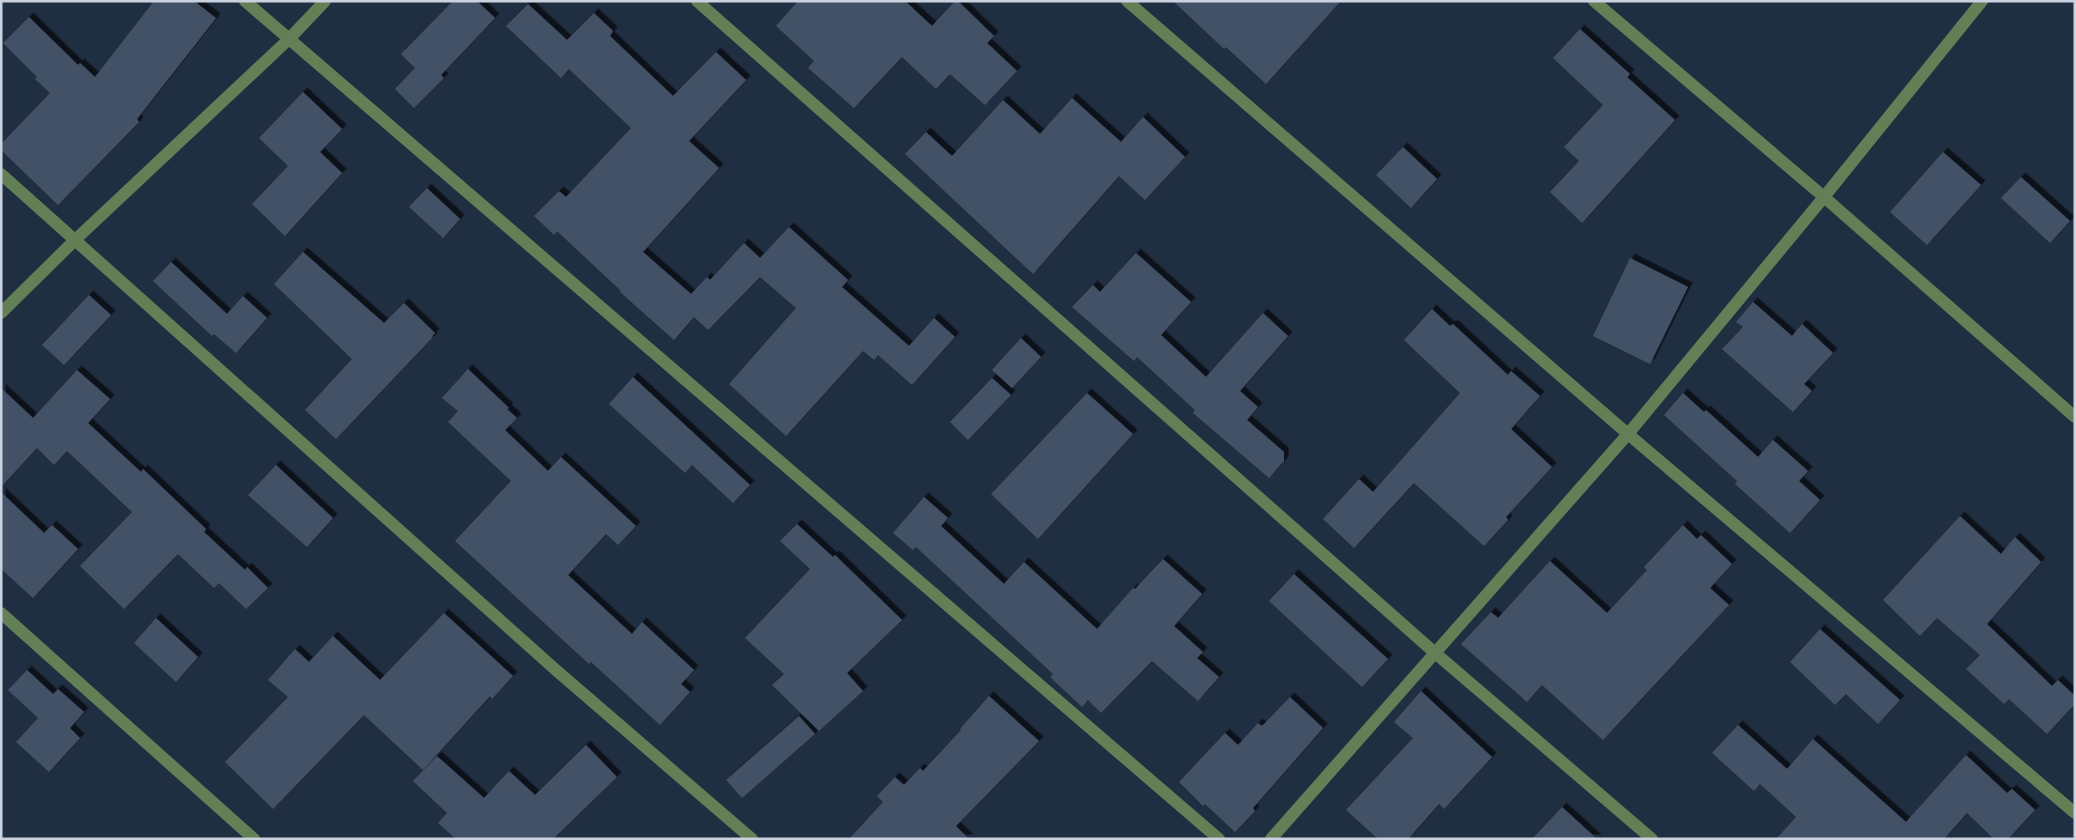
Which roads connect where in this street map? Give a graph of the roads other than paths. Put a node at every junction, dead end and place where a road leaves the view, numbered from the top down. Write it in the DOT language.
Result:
graph roads {
  1 [pos="245,1"];
  2 [pos="325,1"];
  3 [pos="697,1"];
  4 [pos="1127,1"];
  5 [pos="1594,1"];
  6 [pos="1982,1"];
  7 [pos="288,40"];
  8 [pos="1,174"];
  9 [pos="1824,197"];
  10 [pos="75,240"];
  11 [pos="1,313"];
  12 [pos="2075,417"];
  13 [pos="1628,434"];
  14 [pos="1,613"];
  15 [pos="1434,652"];
  16 [pos="2075,813"];
  17 [pos="254,839"];
  18 [pos="752,839"];
  19 [pos="1219,839"];
  20 [pos="1272,839"];
  21 [pos="1652,839"];
  1 -- 7 [label="street"];
  2 -- 7 [label="street"];
  3 -- 15 [label="street"];
  4 -- 13 [label="street"];
  5 -- 9 [label="street"];
  6 -- 9 [label="street"];
  7 -- 10 [label="street"];
  7 -- 19 [label="street"];
  8 -- 10 [label="street"];
  9 -- 12 [label="street"];
  9 -- 13 [label="street"];
  10 -- 11 [label="street"];
  10 -- 18 [label="street"];
  13 -- 15 [label="street"];
  13 -- 16 [label="street"];
  14 -- 17 [label="street"];
  15 -- 20 [label="street"];
  15 -- 21 [label="street"];
}
